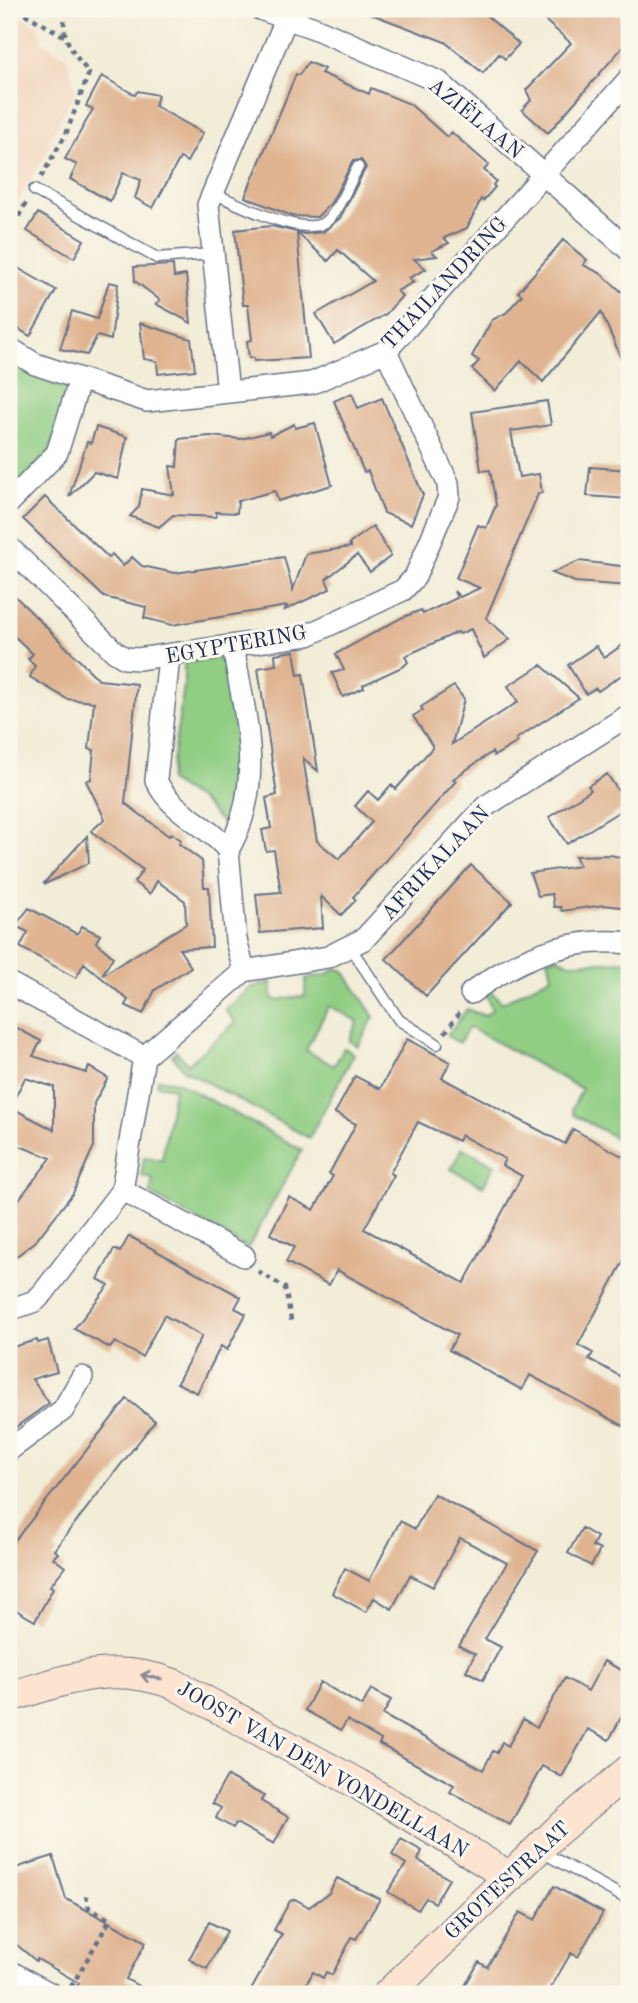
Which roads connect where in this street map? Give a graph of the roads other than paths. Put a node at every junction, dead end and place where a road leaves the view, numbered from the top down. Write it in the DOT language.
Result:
graph roads {
  1 [pos="260,9"];
  2 [pos="287,17"];
  3 [pos="629,79"];
  4 [pos="358,167"];
  5 [pos="543,174"];
  6 [pos="34,190"];
  7 [pos="213,193"];
  8 [pos="629,250"];
  9 [pos="213,254"];
  10 [pos="9,348"];
  11 [pos="386,351"];
  12 [pos="80,379"];
  13 [pos="228,392"];
  14 [pos="9,503"];
  15 [pos="9,547"];
  16 [pos="233,646"];
  17 [pos="169,657"];
  18 [pos="629,715"];
  19 [pos="228,850"];
  20 [pos="629,943"];
  21 [pos="350,947"];
  22 [pos="244,971"];
  23 [pos="9,983"];
  24 [pos="471,993"];
  25 [pos="437,1044"];
  26 [pos="144,1057"];
  27 [pos="122,1190"];
  28 [pos="244,1256"];
  29 [pos="9,1310"];
  30 [pos="82,1377"];
  31 [pos="9,1450"];
  32 [pos="9,1697"];
  33 [pos="629,1770"];
  34 [pos="537,1850"];
  35 [pos="510,1877"];
  36 [pos="629,1900"];
  37 [pos="9,1971"];
  38 [pos="51,1994"];
  39 [pos="388,1994"];
  1 -- 2 [label="street, AZIËLAAN"];
  2 -- 5 [label="street, AZIËLAAN"];
  2 -- 7 [label="street"];
  3 -- 5 [label="street, THAILANDRING"];
  4 -- 7 [label="lane"];
  5 -- 8 [label="street, AZIËLAAN"];
  5 -- 11 [label="street, THAILANDRING"];
  6 -- 9 [label="lane"];
  7 -- 9 [label="street"];
  9 -- 13 [label="street"];
  10 -- 12 [label="street, THAILANDRING"];
  11 -- 13 [label="street, THAILANDRING"];
  11 -- 16 [label="street, EGYPTERING"];
  12 -- 13 [label="street, THAILANDRING"];
  12 -- 14 [label="street"];
  15 -- 17 [label="street, EGYPTERING"];
  16 -- 17 [label="street, EGYPTERING"];
  16 -- 19 [label="street"];
  17 -- 19 [label="street"];
  18 -- 21 [label="street, AFRIKALAAN"];
  19 -- 22 [label="street"];
  20 -- 24 [label="street"];
  21 -- 22 [label="street, AFRIKALAAN"];
  21 -- 25 [label="lane"];
  22 -- 26 [label="street"];
  23 -- 26 [label="street"];
  26 -- 27 [label="street"];
  27 -- 28 [label="street"];
  27 -- 29 [label="street"];
  30 -- 31 [label="street"];
  35 -- 32 [label="street, JOOST VAN DEN VONDELLAAN, one-way"];
  33 -- 34 [label="street, GROTESTRAAT"];
  34 -- 35 [label="street, GROTESTRAAT"];
  34 -- 36 [label="lane"];
  35 -- 39 [label="street, GROTESTRAAT"];
  37 -- 38 [label="street"];
}
